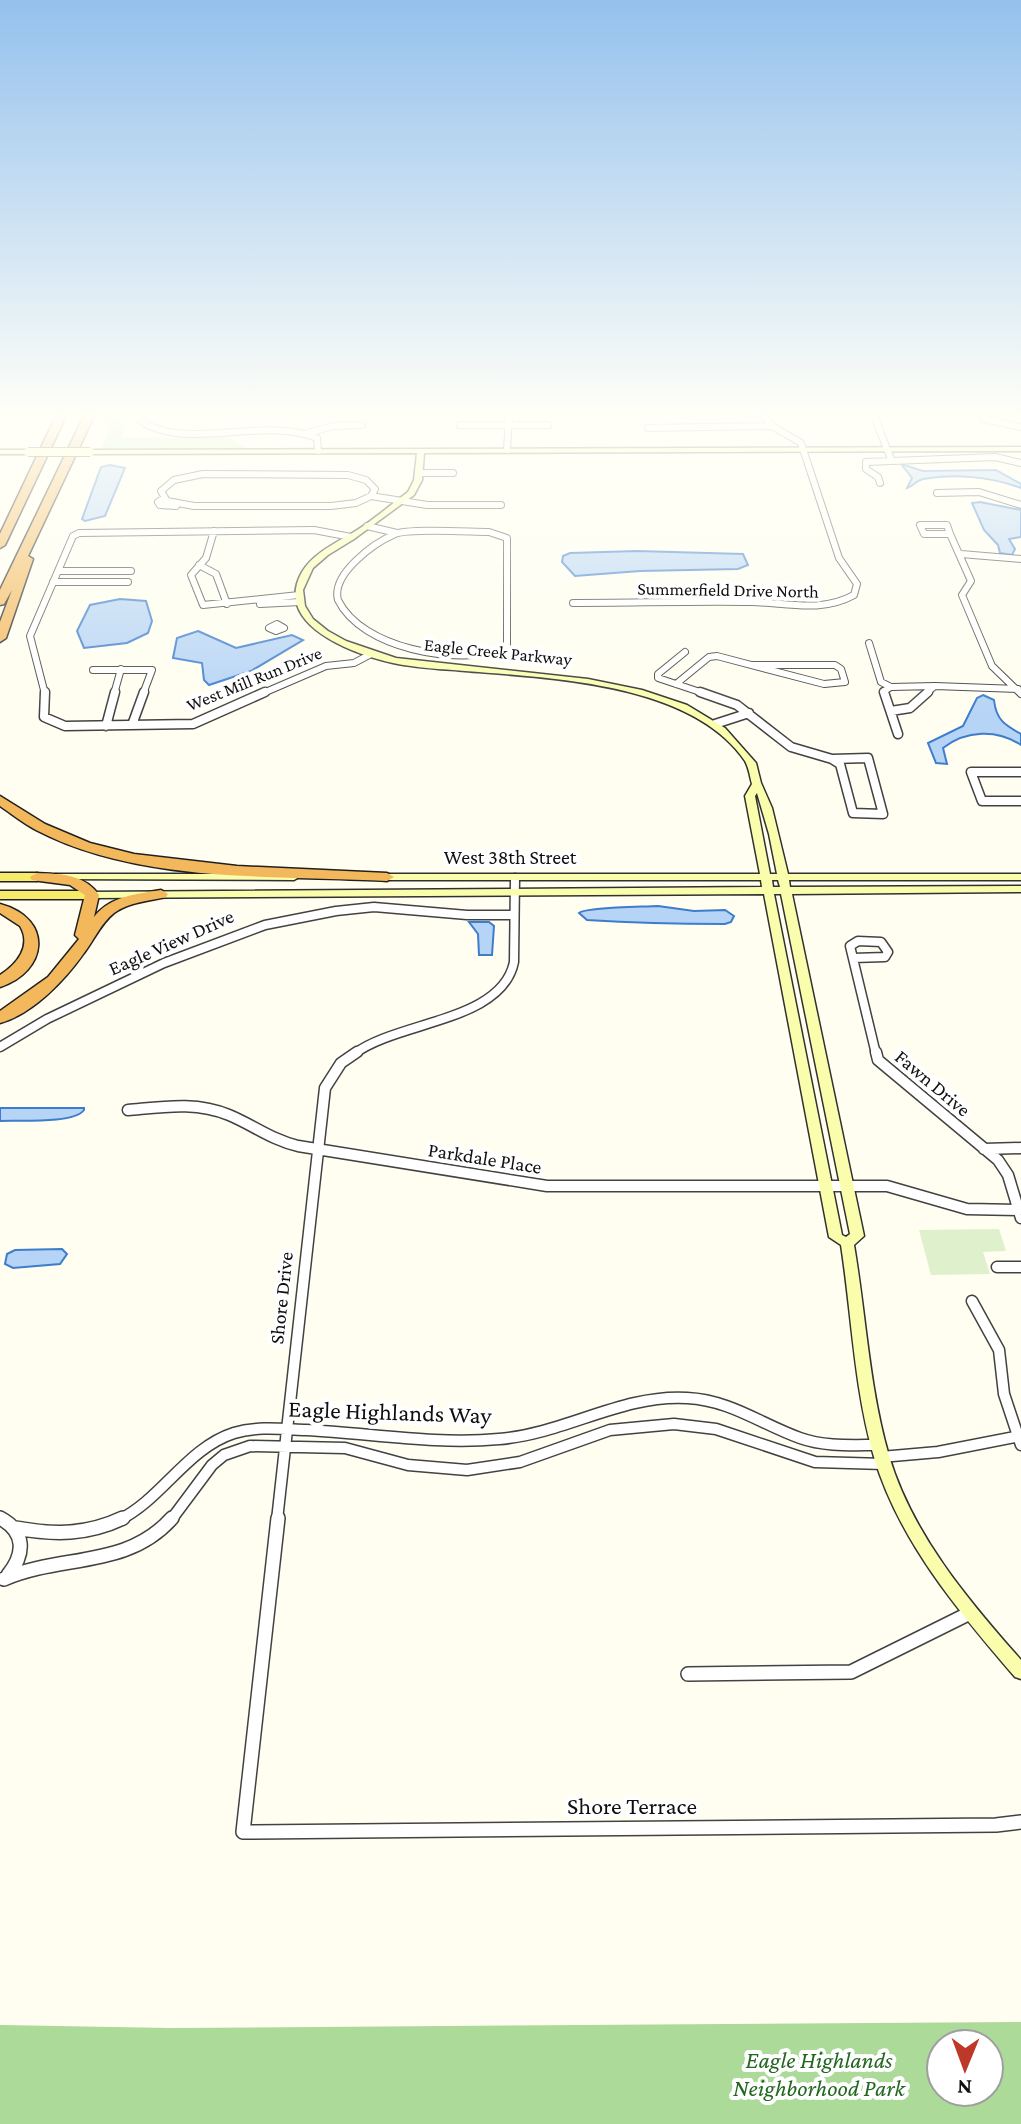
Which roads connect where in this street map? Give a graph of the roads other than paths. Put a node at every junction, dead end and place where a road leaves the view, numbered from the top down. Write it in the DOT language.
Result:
graph roads {
  1 [pos="14,515"];
  2 [pos="43,515"];
  3 [pos="382,515"];
  4 [pos="824,515"];
  5 [pos="367,526"];
  6 [pos="214,531"];
  7 [pos="397,533"];
  8 [pos="950,534"];
  9 [pos="350,537"];
  10 [pos="31,542"];
  11 [pos="0,545"];
  12 [pos="961,554"];
  13 [pos="1021,555"];
  14 [pos="199,565"];
  15 [pos="58,571"];
  16 [pos="53,582"];
  17 [pos="300,599"];
  18 [pos="0,602"];
  19 [pos="262,602"];
  20 [pos="573,603"];
  21 [pos="227,604"];
  22 [pos="275,625"];
  23 [pos="0,638"];
  24 [pos="869,643"];
  25 [pos="685,652"];
  26 [pos="454,653"];
  27 [pos="371,654"];
  28 [pos="753,665"];
  29 [pos="446,667"];
  30 [pos="121,669"];
  31 [pos="93,670"];
  32 [pos="676,684"];
  33 [pos="935,686"];
  34 [pos="891,687"];
  35 [pos="1020,691"];
  36 [pos="891,711"];
  37 [pos="749,713"];
  38 [pos="715,724"];
  39 [pos="132,725"];
  40 [pos="106,726"];
  41 [pos="898,734"];
  42 [pos="832,759"];
  43 [pos="1021,772"];
  44 [pos="756,785"];
  45 [pos="0,800"];
  46 [pos="1021,801"];
  47 [pos="0,877"];
  48 [pos="37,877"];
  49 [pos="387,877"];
  50 [pos="1021,877"];
  51 [pos="515,878"];
  52 [pos="767,884"];
  53 [pos="784,884"];
  54 [pos="1021,889"];
  55 [pos="514,893"];
  56 [pos="161,894"];
  57 [pos="0,895"];
  58 [pos="92,895"];
  59 [pos="0,908"];
  60 [pos="513,915"];
  61 [pos="81,944"];
  62 [pos="853,958"];
  63 [pos="0,982"];
  64 [pos="0,1018"];
  65 [pos="0,1047"];
  66 [pos="128,1110"];
  67 [pos="1021,1148"];
  68 [pos="318,1149"];
  69 [pos="984,1149"];
  70 [pos="826,1186"];
  71 [pos="847,1186"];
  72 [pos="1020,1214"];
  73 [pos="847,1243"];
  74 [pos="997,1267"];
  75 [pos="1021,1267"];
  76 [pos="972,1301"];
  77 [pos="287,1430"];
  78 [pos="1020,1439"];
  79 [pos="285,1447"];
  80 [pos="881,1455"];
  81 [pos="0,1518"];
  82 [pos="16,1528"];
  83 [pos="2,1580"];
  84 [pos="970,1613"];
  85 [pos="1021,1672"];
  86 [pos="688,1674"];
  87 [pos="1021,1822"];
  88 [pos="243,1832"];
  1 -- 11 [label="highway"];
  2 -- 10 [label="highway"];
  3 -- 5 [label="main road"];
  4 -- 20 [label="street, Summerfield Drive North"];
  5 -- 7 [label="street"];
  5 -- 9 [label="main road"];
  6 -- 9 [label="street"];
  6 -- 14 [label="street"];
  6 -- 15 [label="street"];
  7 -- 26 [label="street"];
  7 -- 26 [label="street"];
  8 -- 12 [label="street"];
  9 -- 17 [label="main road"];
  10 -- 18 [label="highway"];
  10 -- 23 [label="highway"];
  12 -- 13 [label="street"];
  12 -- 35 [label="street"];
  14 -- 21 [label="street"];
  14 -- 21 [label="street"];
  15 -- 16 [label="street"];
  15 -- 16 [label="street"];
  16 -- 40 [label="street, West Mill Run Drive"];
  17 -- 19 [label="street"];
  17 -- 27 [label="main road, Eagle Creek Parkway"];
  19 -- 21 [label="street"];
  19 -- 22 [label="street"];
  24 -- 34 [label="street"];
  25 -- 32 [label="street"];
  26 -- 29 [label="street"];
  27 -- 29 [label="main road, Eagle Creek Parkway"];
  27 -- 39 [label="street, West Mill Run Drive"];
  28 -- 28 [label="street"];
  28 -- 32 [label="street"];
  29 -- 38 [label="main road, Eagle Creek Parkway"];
  30 -- 31 [label="street"];
  30 -- 39 [label="street"];
  30 -- 40 [label="street"];
  32 -- 37 [label="street"];
  33 -- 34 [label="street"];
  33 -- 35 [label="street"];
  33 -- 36 [label="street"];
  34 -- 36 [label="street"];
  36 -- 41 [label="street"];
  37 -- 38 [label="street"];
  37 -- 42 [label="street"];
  38 -- 44 [label="main road, Eagle Creek Parkway"];
  39 -- 40 [label="street, West Mill Run Drive"];
  42 -- 42 [label="street"];
  43 -- 46 [label="street"];
  44 -- 52 [label="main road, Eagle Creek Parkway"];
  44 -- 53 [label="main road, Eagle Creek Parkway"];
  45 -- 49 [label="highway"];
  47 -- 48 [label="main road, West 38th Street"];
  48 -- 49 [label="main road, West 38th Street"];
  48 -- 58 [label="highway"];
  49 -- 51 [label="main road, West 38th Street"];
  50 -- 53 [label="main road, West 38th Street"];
  51 -- 52 [label="main road, West 38th Street"];
  51 -- 55 [label="street, Shore Drive"];
  52 -- 53 [label="main road, West 38th Street"];
  52 -- 55 [label="main road, West 38th Street"];
  52 -- 70 [label="main road, Eagle Creek Parkway"];
  53 -- 54 [label="main road, West 38th Street"];
  53 -- 71 [label="main road, Eagle Creek Parkway"];
  55 -- 56 [label="main road, West 38th Street"];
  55 -- 60 [label="street, Shore Drive"];
  56 -- 58 [label="main road, West 38th Street"];
  56 -- 61 [label="highway"];
  57 -- 58 [label="main road, West 38th Street"];
  58 -- 61 [label="highway"];
  59 -- 63 [label="highway"];
  60 -- 65 [label="street, Eagle View Drive"];
  60 -- 68 [label="street, Shore Drive"];
  61 -- 64 [label="highway"];
  62 -- 69 [label="street, Fawn Drive"];
  66 -- 68 [label="street, Parkdale Place"];
  67 -- 69 [label="street"];
  68 -- 70 [label="street, Parkdale Place"];
  68 -- 77 [label="street, Shore Drive"];
  69 -- 72 [label="street, Fawn Drive"];
  70 -- 71 [label="street, Parkdale Place"];
  70 -- 73 [label="main road, Eagle Creek Parkway"];
  71 -- 72 [label="street, Parkdale Place"];
  71 -- 73 [label="main road, Eagle Creek Parkway"];
  73 -- 80 [label="main road, Eagle Creek Parkway"];
  74 -- 75 [label="street"];
  76 -- 78 [label="street"];
  77 -- 79 [label="street, Shore Drive"];
  77 -- 80 [label="street, Eagle Highlands Way"];
  77 -- 82 [label="street, Eagle Highlands Way"];
  78 -- 80 [label="street"];
  79 -- 80 [label="street, Eagle Highlands Way"];
  79 -- 83 [label="street, Eagle Highlands Way"];
  79 -- 88 [label="street, Shore Drive"];
  80 -- 84 [label="main road, Eagle Creek Parkway"];
  81 -- 82 [label="street, Eagle Highlands Way"];
  82 -- 83 [label="street, Eagle Highlands Way"];
  84 -- 85 [label="main road, Eagle Creek Parkway"];
  84 -- 86 [label="street"];
  87 -- 88 [label="street, Shore Terrace"];
}
